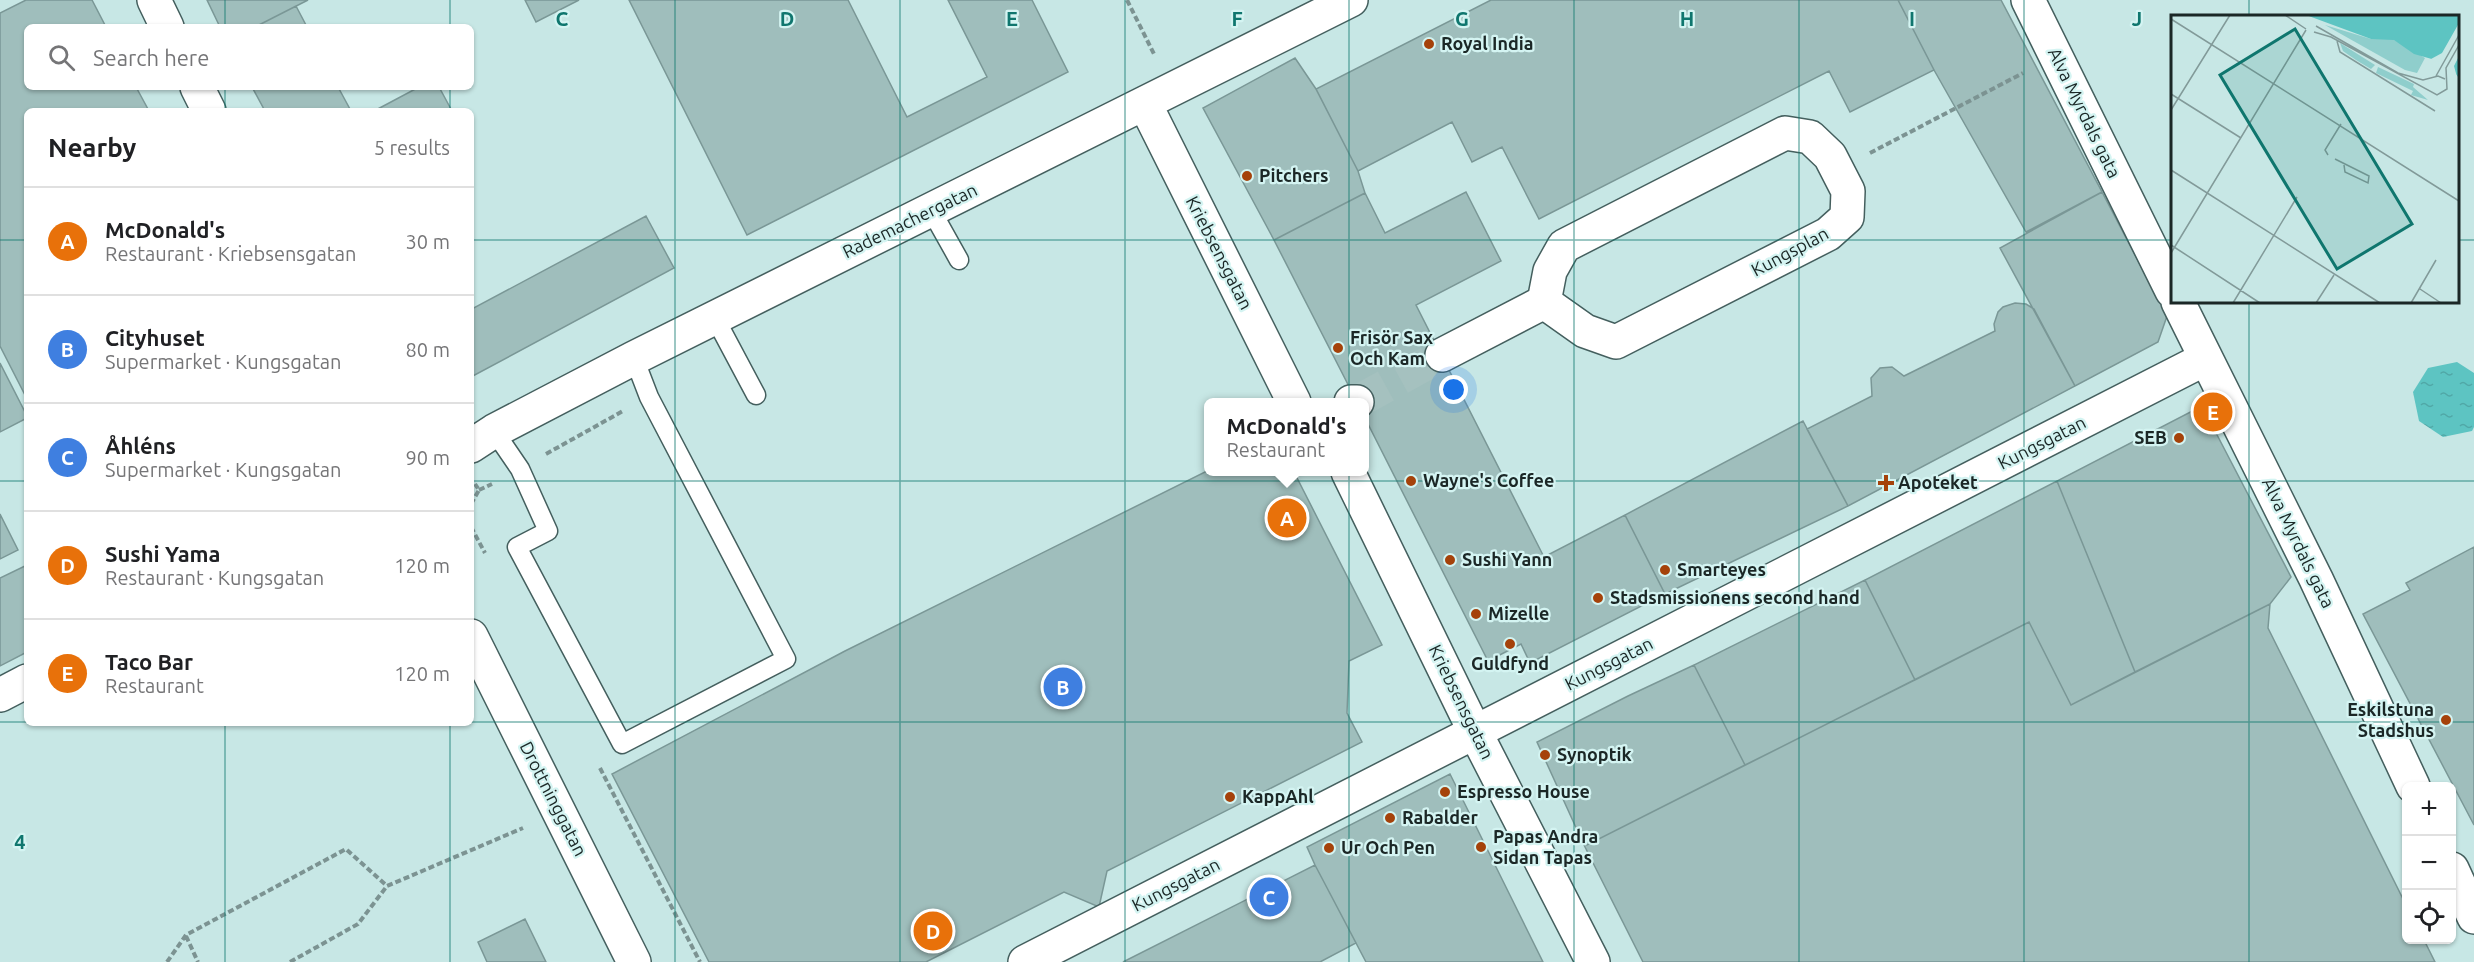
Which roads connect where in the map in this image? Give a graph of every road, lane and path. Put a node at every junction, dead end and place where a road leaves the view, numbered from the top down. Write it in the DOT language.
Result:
graph roads {
  1 [pos="154,0"];
  2 [pos="1127,0"];
  3 [pos="1351,0"];
  4 [pos="2028,0"];
  5 [pos="166,24"];
  6 [pos="2056,56"];
  7 [pos="198,90"];
  8 [pos="1158,97"];
  9 [pos="208,108"];
  10 [pos="1837,170"];
  11 [pos="931,210"];
  12 [pos="958,260"];
  13 [pos="2171,289"];
  14 [pos="1544,302"];
  15 [pos="2178,303"];
  16 [pos="715,318"];
  17 [pos="1442,356"];
  18 [pos="634,358"];
  19 [pos="2193,365"];
  20 [pos="756,395"];
  21 [pos="1292,398"];
  22 [pos="483,439"];
  23 [pos="1350,476"];
  24 [pos="474,482"];
  25 [pos="474,499"];
  26 [pos="474,642"];
  27 [pos="24,683"];
  28 [pos="0,695"];
  29 [pos="1475,732"];
  30 [pos="2411,782"];
  31 [pos="529,825"];
  32 [pos="2456,879"];
  33 [pos="387,886"];
  34 [pos="2474,917"];
  35 [pos="186,935"];
  36 [pos="167,962"];
  37 [pos="198,962"];
  38 [pos="290,962"];
  39 [pos="634,962"];
  40 [pos="1025,962"];
  41 [pos="1593,962"];
  1 -- 5 [label="street"];
  2 -- 8 [label="path"];
  3 -- 8 [label="street, Rademachergatan"];
  4 -- 6 [label="street, Alva Myrdals gata"];
  6 -- 10 [label="path"];
  6 -- 13 [label="street, Alva Myrdals gata"];
  7 -- 9 [label="street"];
  8 -- 11 [label="street, Rademachergatan"];
  8 -- 21 [label="street, Kriebsensgatan"];
  10 -- 14 [label="street, Kungsplan"];
  10 -- 14 [label="street, Kungsplan"];
  11 -- 12 [label="lane"];
  11 -- 16 [label="street, Rademachergatan"];
  14 -- 17 [label="street"];
  15 -- 30 [label="street, Alva Myrdals gata"];
  16 -- 18 [label="street, Rademachergatan"];
  16 -- 20 [label="lane"];
  18 -- 22 [label="street, Rademachergatan"];
  18 -- 22 [label="lane"];
  19 -- 29 [label="street, Kungsgatan"];
  23 -- 29 [label="street, Kriebsensgatan"];
  24 -- 25 [label="path"];
  26 -- 39 [label="street, Drottninggatan"];
  27 -- 28 [label="street"];
  29 -- 40 [label="street, Kungsgatan"];
  29 -- 41 [label="street, Kriebsensgatan"];
  31 -- 33 [label="path"];
  32 -- 34 [label="street"];
  33 -- 35 [label="path"];
  33 -- 38 [label="path"];
  35 -- 36 [label="path"];
  35 -- 37 [label="path"];
}
